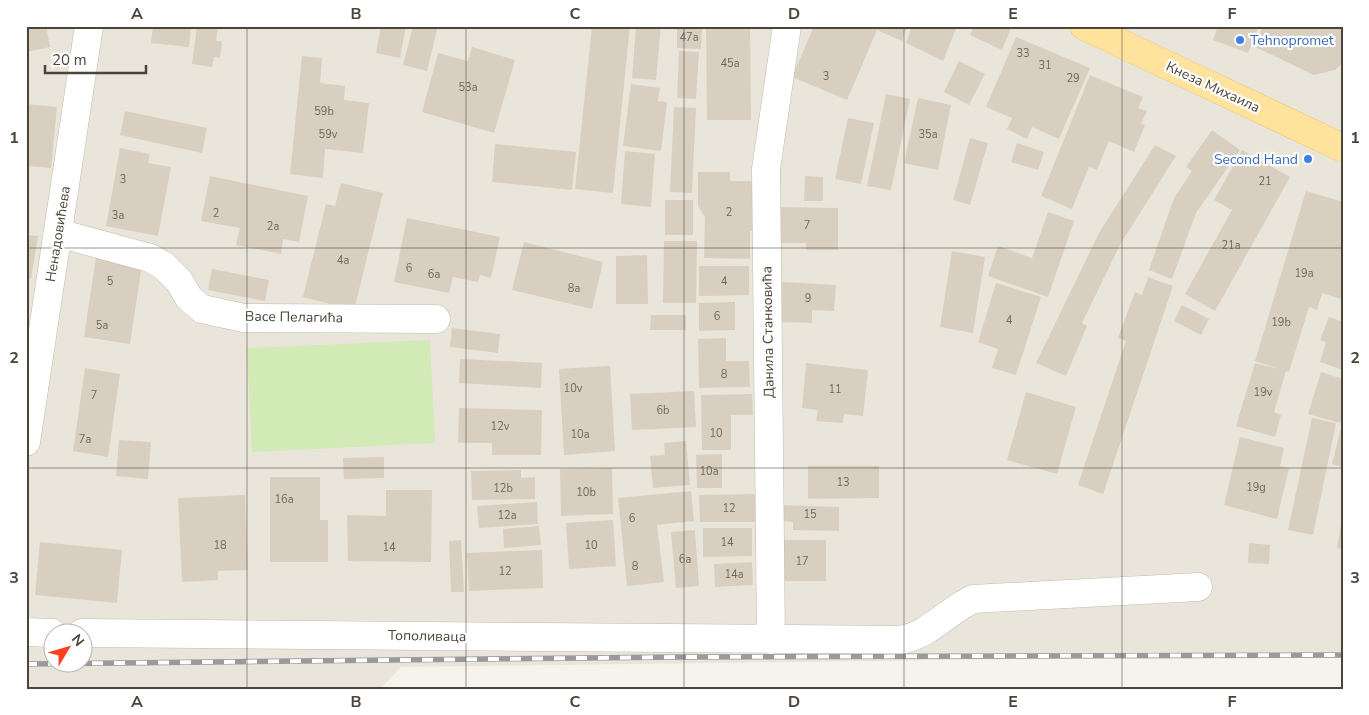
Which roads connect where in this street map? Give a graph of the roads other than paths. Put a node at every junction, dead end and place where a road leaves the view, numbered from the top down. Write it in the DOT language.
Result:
graph roads {
  1 [pos="89,26"];
  2 [pos="787,26"];
  3 [pos="1084,26"];
  4 [pos="1343,148"];
  5 [pos="58,233"];
  6 [pos="436,319"];
  7 [pos="26,442"];
  8 [pos="1198,587"];
  9 [pos="26,632"];
  10 [pos="42,633"];
  11 [pos="92,633"];
  12 [pos="772,640"];
  1 -- 5 [label="street, Ненадовићева"];
  2 -- 12 [label="street, Данила Станковића"];
  3 -- 4 [label="main road, Кнеза Михаила"];
  5 -- 6 [label="street, Васе Пелагића"];
  5 -- 7 [label="street, Ненадовићева"];
  8 -- 12 [label="street, Тополиваца"];
  9 -- 10 [label="street"];
  11 -- 12 [label="street, Тополиваца"];
}
